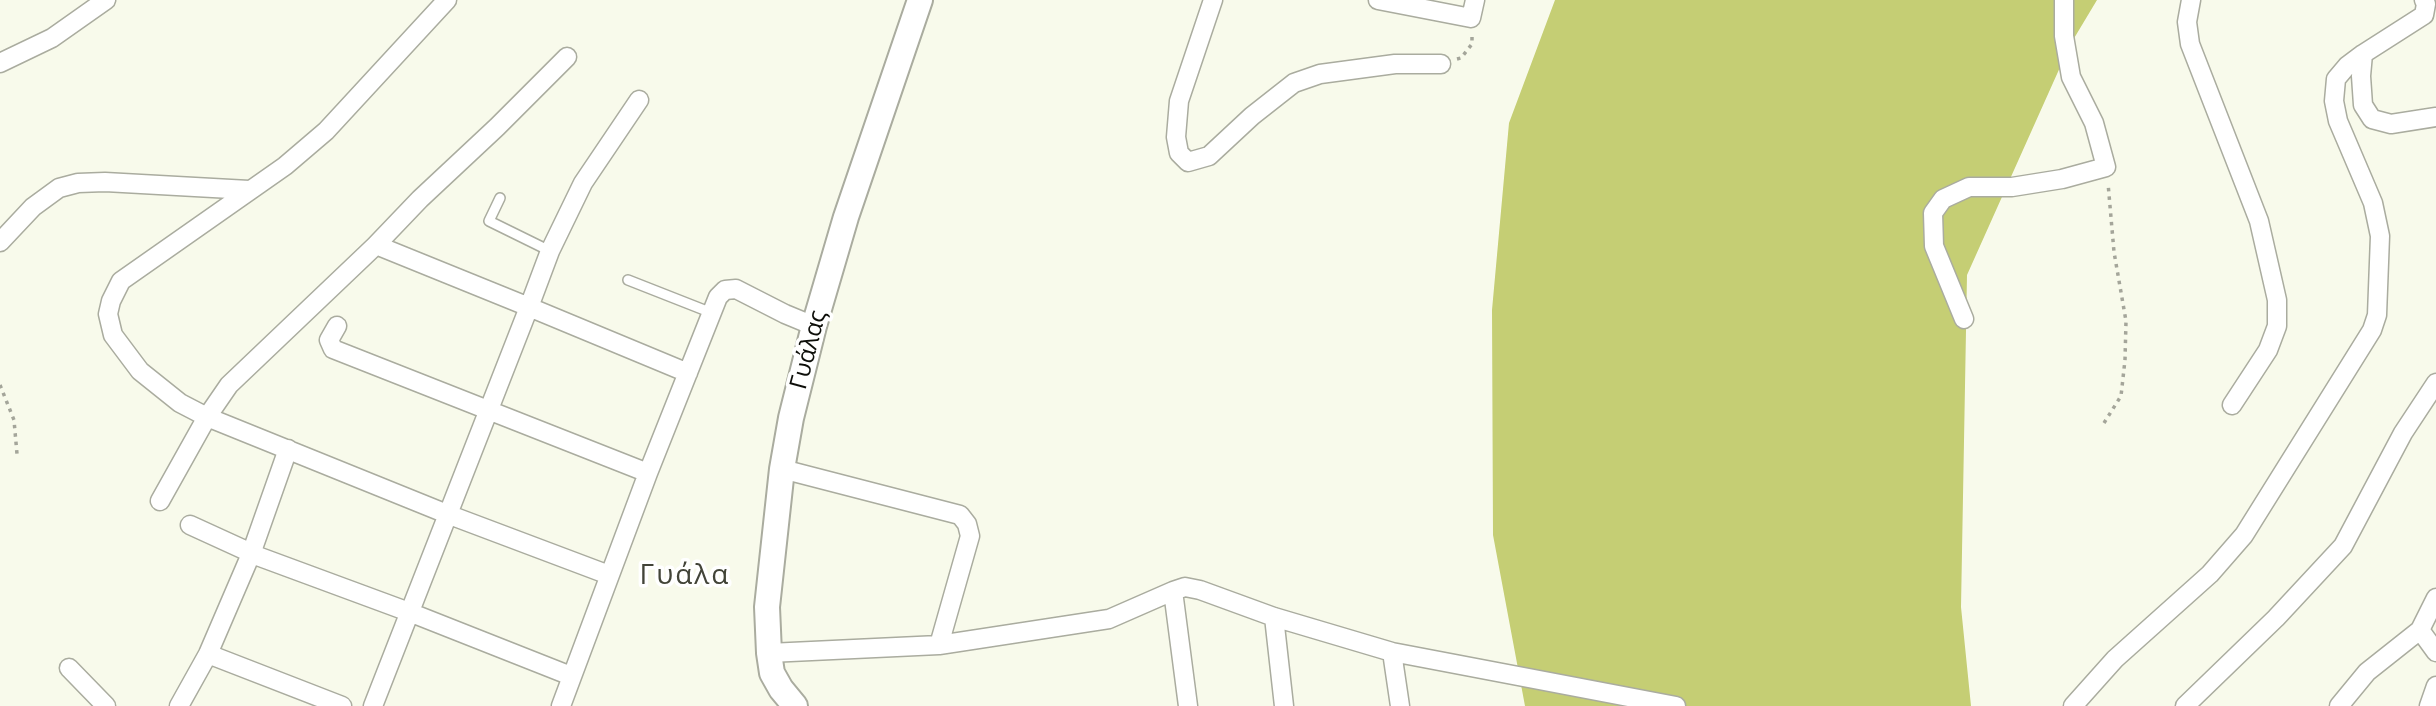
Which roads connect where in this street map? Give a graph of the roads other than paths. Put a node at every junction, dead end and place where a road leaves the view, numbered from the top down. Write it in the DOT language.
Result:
graph roads {
  1 [pos="106,0"];
  2 [pos="447,0"];
  3 [pos="920,0"];
  4 [pos="1213,0"];
  5 [pos="1378,0"];
  6 [pos="1475,0"];
  7 [pos="2064,0"];
  8 [pos="2191,0"];
  9 [pos="2424,0"];
  10 [pos="2363,54"];
  11 [pos="567,57"];
  12 [pos="0,63"];
  13 [pos="1441,64"];
  14 [pos="639,100"];
  15 [pos="2436,117"];
  16 [pos="249,190"];
  17 [pos="500,198"];
  18 [pos="0,242"];
  19 [pos="376,245"];
  20 [pos="550,251"];
  21 [pos="628,280"];
  22 [pos="529,307"];
  23 [pos="712,313"];
  24 [pos="1964,318"];
  25 [pos="337,326"];
  26 [pos="814,326"];
  27 [pos="688,373"];
  28 [pos="2436,383"];
  29 [pos="2232,405"];
  30 [pos="488,411"];
  31 [pos="207,416"];
  32 [pos="288,449"];
  33 [pos="782,469"];
  34 [pos="648,473"];
  35 [pos="160,501"];
  36 [pos="447,514"];
  37 [pos="190,525"];
  38 [pos="251,554"];
  39 [pos="609,575"];
  40 [pos="1173,591"];
  41 [pos="2436,598"];
  42 [pos="409,612"];
  43 [pos="1274,617"];
  44 [pos="2420,630"];
  45 [pos="939,645"];
  46 [pos="1392,652"];
  47 [pos="2436,652"];
  48 [pos="769,653"];
  49 [pos="208,654"];
  50 [pos="69,668"];
  51 [pos="571,676"];
  52 [pos="2436,686"];
  53 [pos="106,706"];
  54 [pos="179,706"];
  55 [pos="342,706"];
  56 [pos="373,706"];
  57 [pos="561,706"];
  58 [pos="795,706"];
  59 [pos="1188,706"];
  60 [pos="1284,706"];
  61 [pos="1400,706"];
  62 [pos="1676,706"];
  63 [pos="2073,706"];
  64 [pos="2185,706"];
  65 [pos="2339,706"];
  66 [pos="2429,706"];
  1 -- 12 [label="street"];
  2 -- 16 [label="street"];
  3 -- 26 [label="street, Γυάλας"];
  4 -- 13 [label="street"];
  5 -- 6 [label="street"];
  7 -- 24 [label="street"];
  8 -- 29 [label="street"];
  9 -- 10 [label="street"];
  10 -- 15 [label="street"];
  10 -- 63 [label="street"];
  11 -- 19 [label="street"];
  14 -- 20 [label="street"];
  16 -- 18 [label="street"];
  16 -- 31 [label="street"];
  17 -- 20 [label="lane"];
  19 -- 22 [label="street"];
  19 -- 31 [label="street"];
  20 -- 22 [label="street"];
  21 -- 23 [label="lane"];
  22 -- 27 [label="street"];
  22 -- 30 [label="street"];
  23 -- 26 [label="street"];
  23 -- 27 [label="street"];
  25 -- 30 [label="street"];
  26 -- 33 [label="street, Γυάλας"];
  27 -- 34 [label="street"];
  28 -- 64 [label="street"];
  30 -- 34 [label="street"];
  30 -- 36 [label="street"];
  31 -- 32 [label="street"];
  31 -- 35 [label="street"];
  32 -- 36 [label="street"];
  32 -- 38 [label="street"];
  33 -- 45 [label="street"];
  33 -- 48 [label="street, Γυάλας"];
  34 -- 39 [label="street"];
  36 -- 39 [label="street"];
  36 -- 42 [label="street"];
  37 -- 38 [label="street"];
  38 -- 42 [label="street"];
  38 -- 49 [label="street"];
  39 -- 51 [label="street"];
  40 -- 43 [label="street"];
  40 -- 45 [label="street"];
  40 -- 59 [label="street"];
  41 -- 44 [label="street"];
  42 -- 51 [label="street"];
  42 -- 56 [label="street"];
  43 -- 46 [label="street"];
  43 -- 60 [label="street"];
  44 -- 47 [label="street"];
  44 -- 65 [label="street"];
  45 -- 48 [label="street"];
  46 -- 61 [label="street"];
  46 -- 62 [label="street"];
  48 -- 58 [label="street, Γυάλας"];
  49 -- 54 [label="street"];
  49 -- 55 [label="street"];
  50 -- 53 [label="street"];
  51 -- 57 [label="street"];
  52 -- 66 [label="street"];
}
